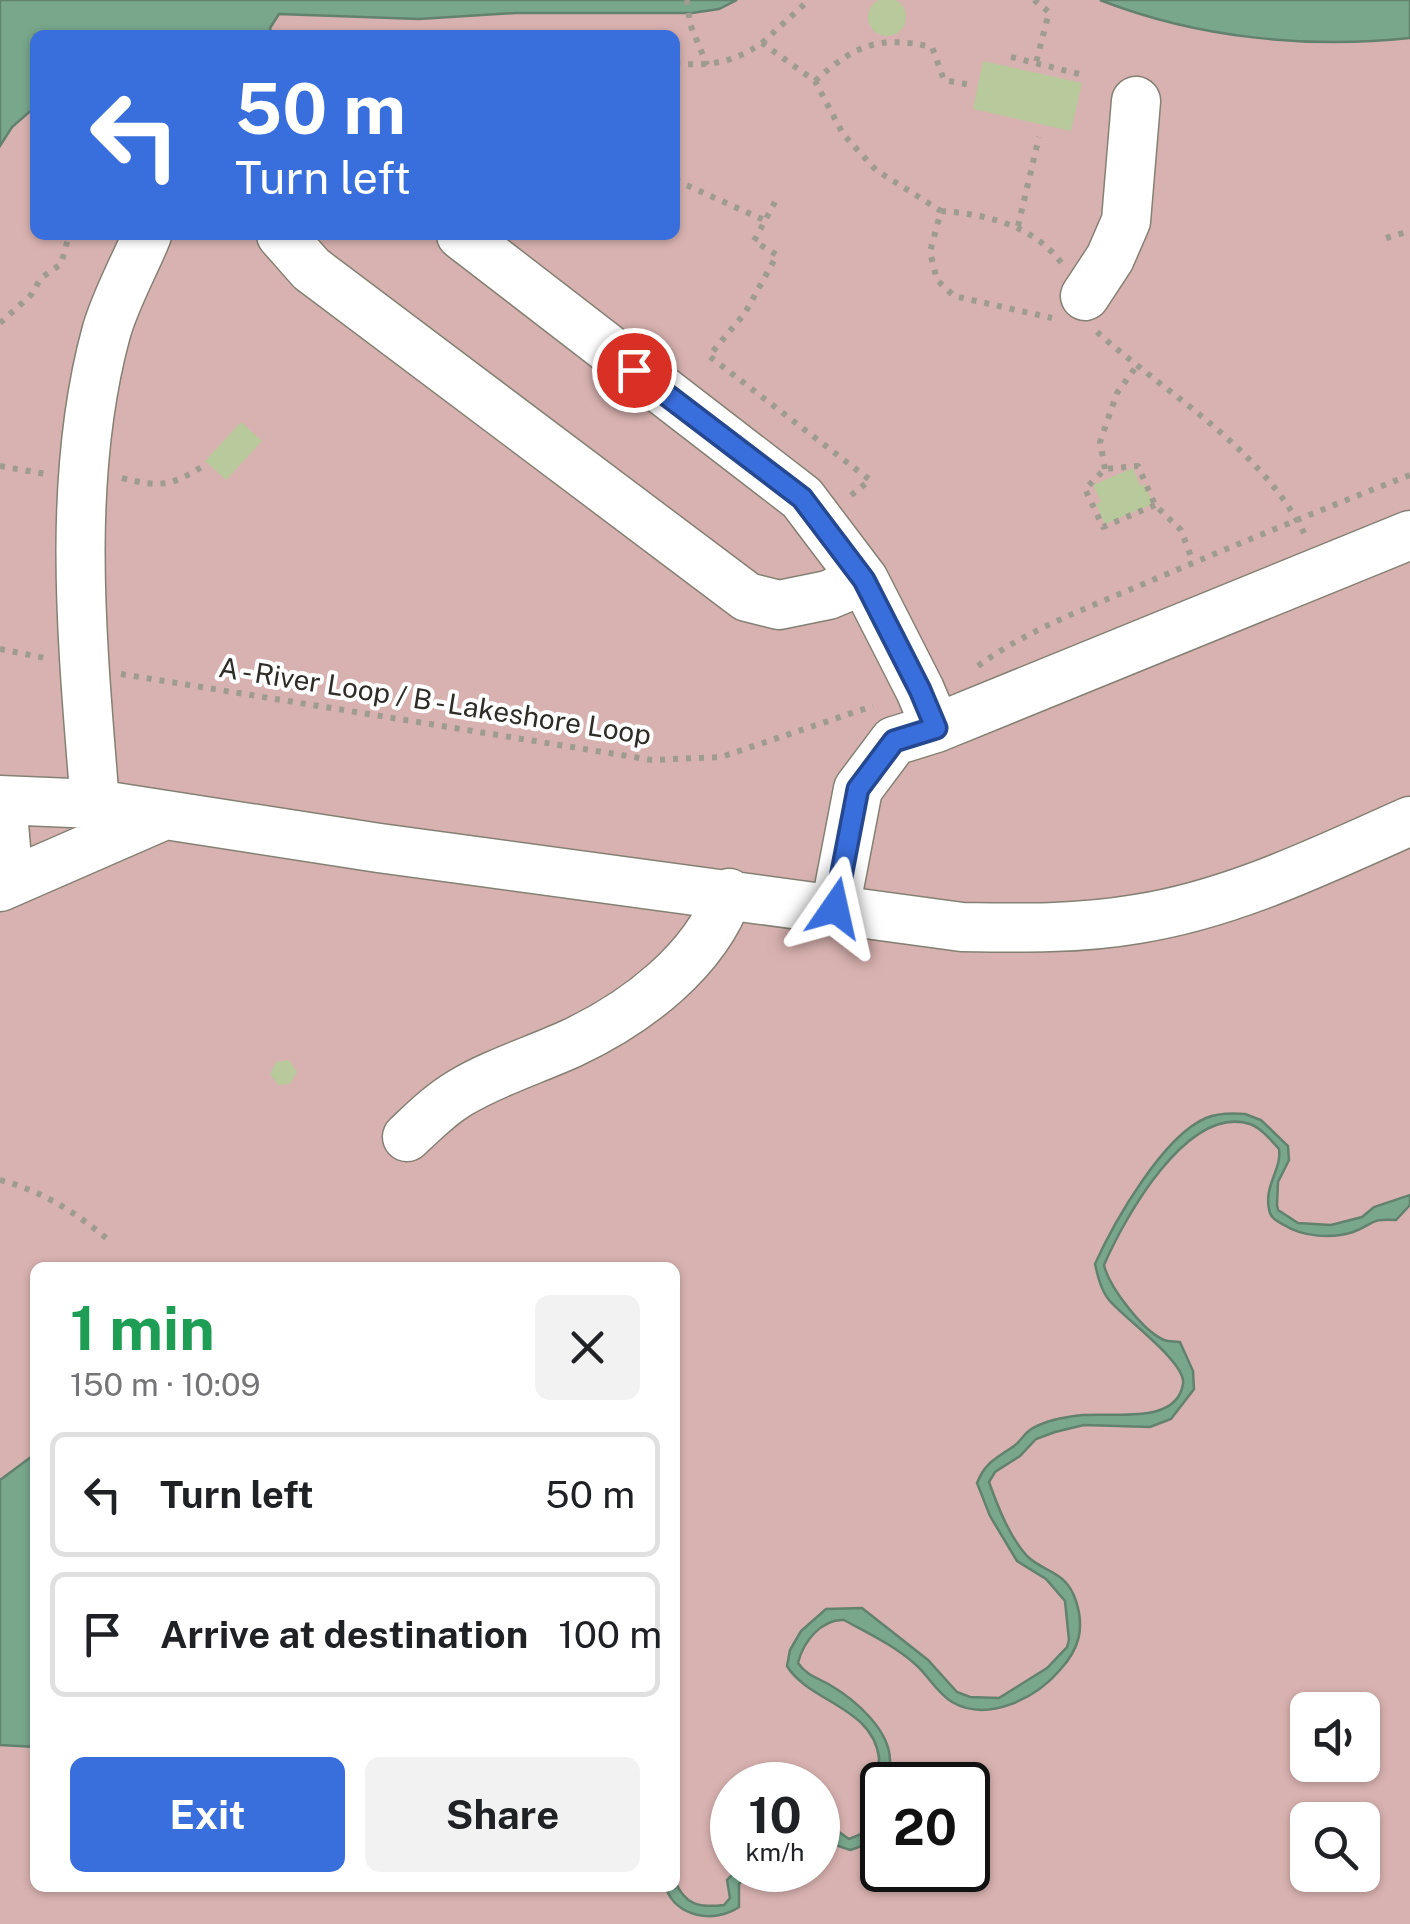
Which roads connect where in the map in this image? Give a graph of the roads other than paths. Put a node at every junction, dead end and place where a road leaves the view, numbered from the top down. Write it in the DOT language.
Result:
graph roads {
  1 [pos="1136,101"];
  2 [pos="145,240"];
  3 [pos="285,240"];
  4 [pos="467,240"];
  5 [pos="1081,315"];
  6 [pos="1410,535"];
  7 [pos="864,580"];
  8 [pos="928,709"];
  9 [pos="1,801"];
  10 [pos="95,804"];
  11 [pos="164,814"];
  12 [pos="1410,821"];
  13 [pos="4,885"];
  14 [pos="730,893"];
  15 [pos="835,908"];
  16 [pos="408,1137"];
  1 -- 5 [label="lane"];
  2 -- 10 [label="lane"];
  3 -- 7 [label="lane"];
  4 -- 7 [label="lane"];
  6 -- 8 [label="lane"];
  7 -- 8 [label="lane"];
  8 -- 15 [label="lane"];
  9 -- 10 [label="lane"];
  9 -- 13 [label="lane"];
  10 -- 11 [label="lane"];
  11 -- 13 [label="lane"];
  11 -- 14 [label="lane"];
  12 -- 15 [label="lane"];
  14 -- 15 [label="lane"];
  14 -- 16 [label="lane"];
}
